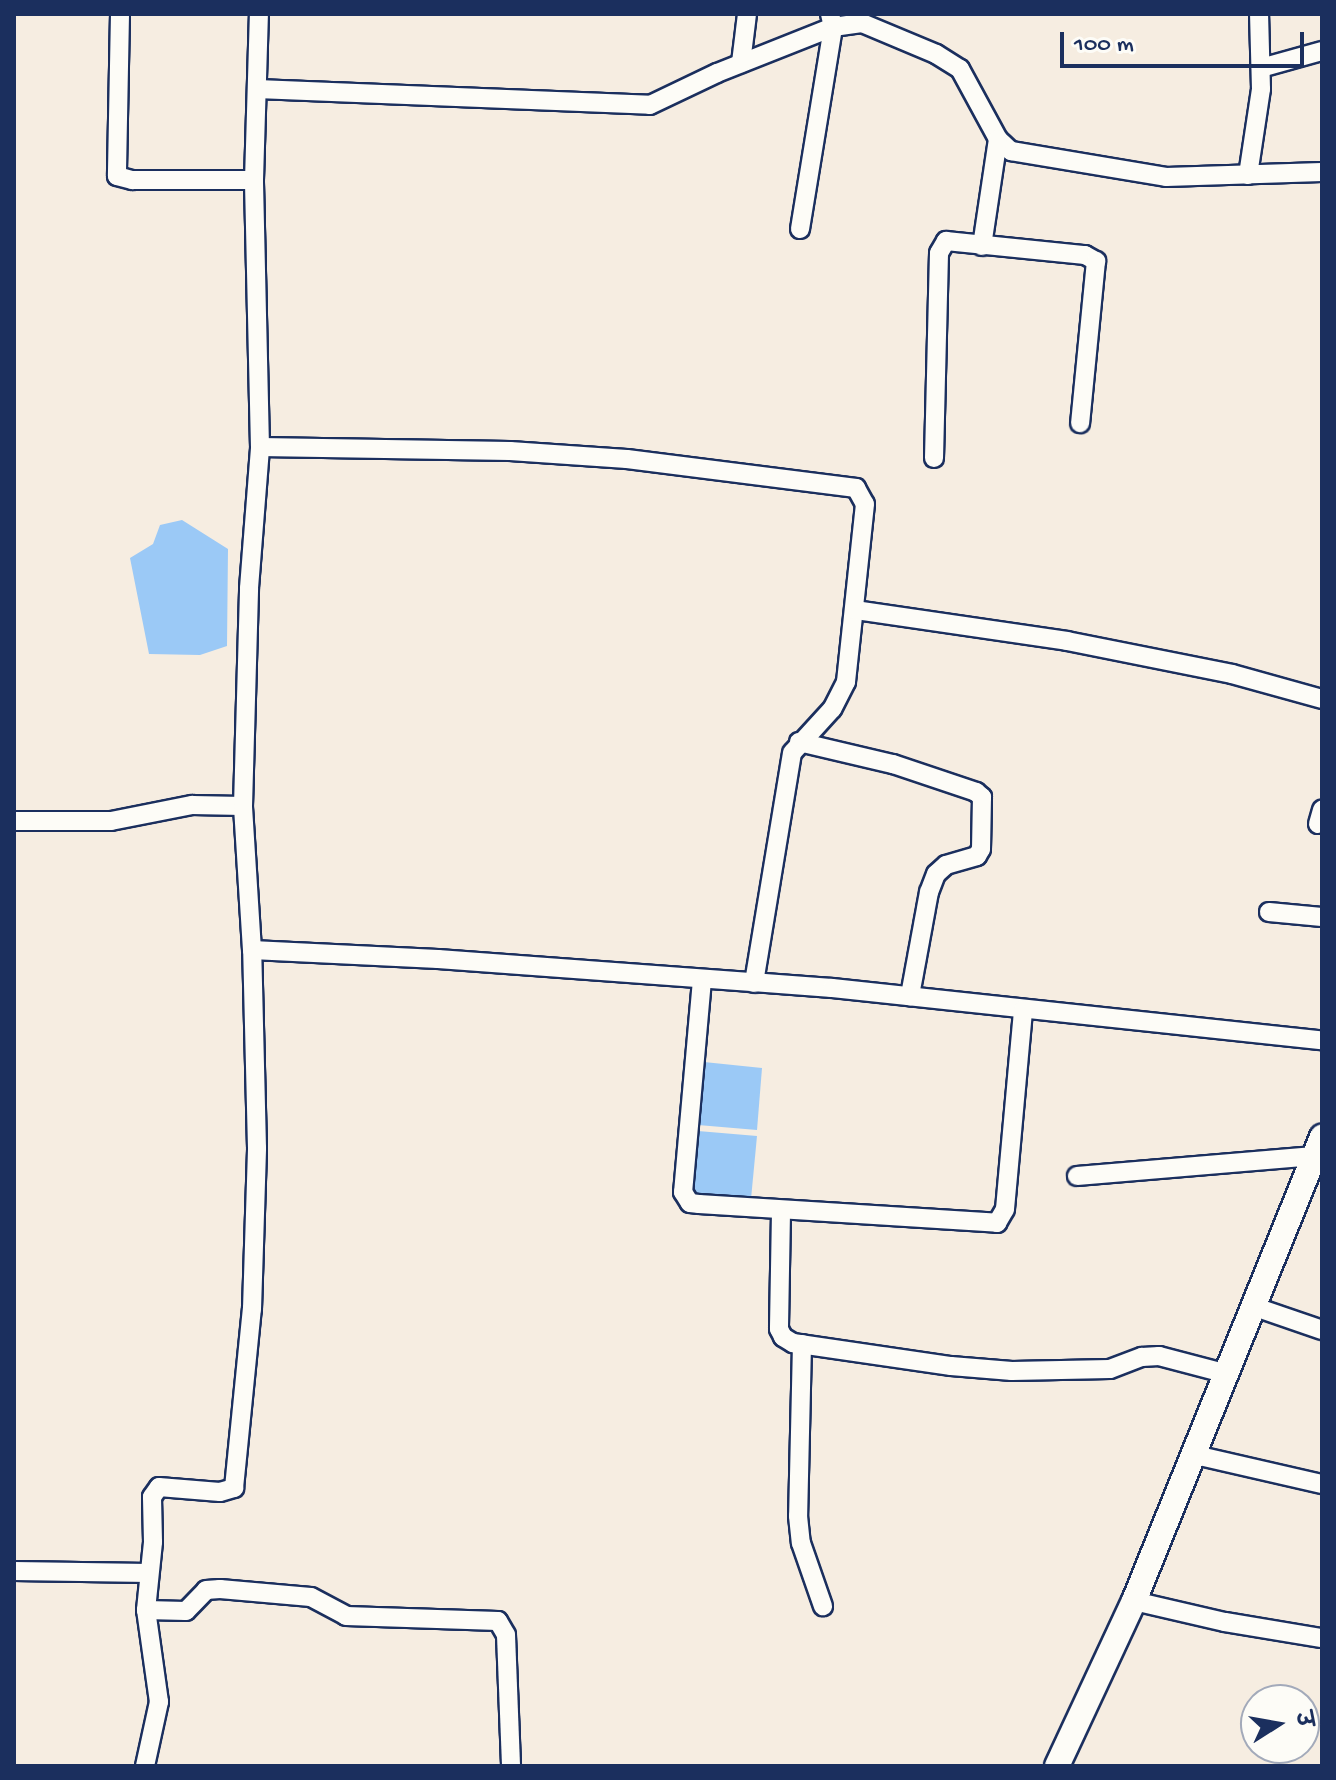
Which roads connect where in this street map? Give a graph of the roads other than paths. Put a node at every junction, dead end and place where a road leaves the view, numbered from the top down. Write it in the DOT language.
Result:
graph roads {
  1 [pos="120,14"];
  2 [pos="259,14"];
  3 [pos="747,14"];
  4 [pos="1259,14"];
  5 [pos="832,21"];
  6 [pos="1322,51"];
  7 [pos="741,63"];
  8 [pos="1261,68"];
  9 [pos="257,89"];
  10 [pos="998,139"];
  11 [pos="1322,172"];
  12 [pos="1248,175"];
  13 [pos="254,180"];
  14 [pos="800,229"];
  15 [pos="982,246"];
  16 [pos="1080,423"];
  17 [pos="260,447"];
  18 [pos="934,458"];
  19 [pos="855,610"];
  20 [pos="1322,699"];
  21 [pos="799,742"];
  22 [pos="243,806"];
  23 [pos="14,821"];
  24 [pos="1269,912"];
  25 [pos="1322,917"];
  26 [pos="252,950"];
  27 [pos="702,980"];
  28 [pos="754,983"];
  29 [pos="910,996"];
  30 [pos="1023,1010"];
  31 [pos="1322,1040"];
  32 [pos="1318,1146"];
  33 [pos="1077,1176"];
  34 [pos="781,1212"];
  35 [pos="1252,1306"];
  36 [pos="1322,1330"];
  37 [pos="802,1344"];
  38 [pos="1224,1373"];
  39 [pos="1191,1454"];
  40 [pos="1322,1484"];
  41 [pos="14,1571"];
  42 [pos="149,1573"];
  43 [pos="1134,1601"];
  44 [pos="823,1606"];
  45 [pos="146,1610"];
  46 [pos="1322,1638"];
  47 [pos="145,1766"];
  48 [pos="511,1766"];
  49 [pos="1057,1766"];
  1 -- 13 [label="street"];
  2 -- 9 [label="street"];
  3 -- 7 [label="street"];
  4 -- 8 [label="street"];
  5 -- 7 [label="street"];
  5 -- 10 [label="street"];
  5 -- 14 [label="street"];
  6 -- 8 [label="street"];
  7 -- 9 [label="street"];
  8 -- 12 [label="street"];
  9 -- 13 [label="street"];
  10 -- 12 [label="street"];
  10 -- 15 [label="street"];
  11 -- 12 [label="street"];
  13 -- 17 [label="street"];
  15 -- 16 [label="street"];
  15 -- 18 [label="street"];
  17 -- 19 [label="street"];
  17 -- 22 [label="street"];
  19 -- 20 [label="street"];
  19 -- 21 [label="street"];
  21 -- 28 [label="street"];
  21 -- 29 [label="street"];
  22 -- 23 [label="street"];
  22 -- 26 [label="street"];
  24 -- 25 [label="street"];
  26 -- 27 [label="street"];
  26 -- 42 [label="street"];
  27 -- 28 [label="street"];
  27 -- 34 [label="street"];
  28 -- 29 [label="street"];
  29 -- 30 [label="street"];
  30 -- 31 [label="street"];
  30 -- 34 [label="street"];
  32 -- 33 [label="street"];
  32 -- 35 [label="street"];
  34 -- 37 [label="street"];
  35 -- 36 [label="street"];
  35 -- 38 [label="street"];
  37 -- 38 [label="street"];
  37 -- 44 [label="street"];
  38 -- 39 [label="street"];
  39 -- 40 [label="street"];
  39 -- 43 [label="street"];
  41 -- 42 [label="street"];
  42 -- 45 [label="street"];
  43 -- 46 [label="street"];
  43 -- 49 [label="street"];
  45 -- 47 [label="street"];
  45 -- 48 [label="street"];
}
